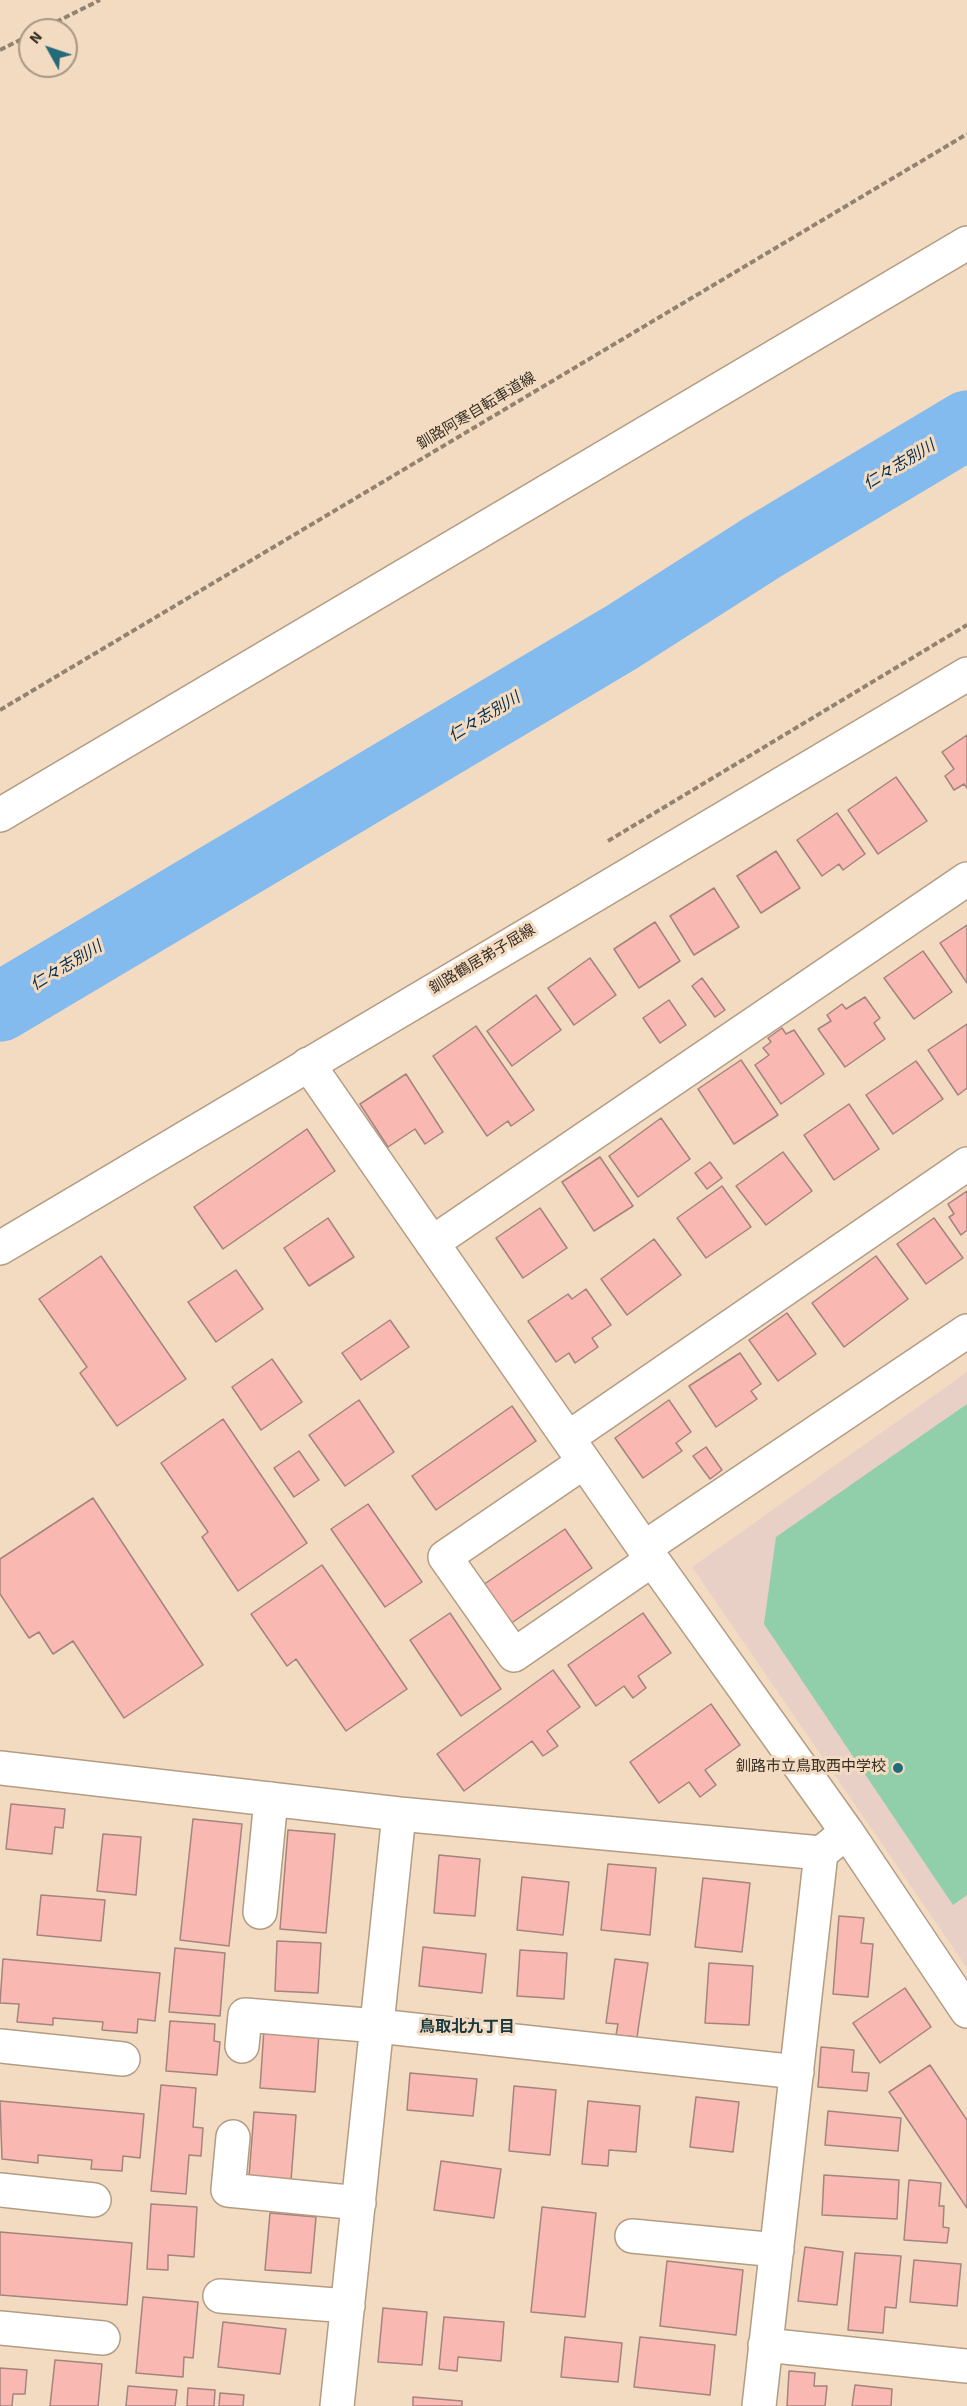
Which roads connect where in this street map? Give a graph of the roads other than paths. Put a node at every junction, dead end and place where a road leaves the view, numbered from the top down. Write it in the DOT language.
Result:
graph roads {
  1 [pos="967,243"];
  2 [pos="967,674"];
  3 [pos="0,815"];
  4 [pos="967,879"];
  5 [pos="308,1064"];
  6 [pos="967,1164"];
  7 [pos="432,1243"];
  8 [pos="0,1248"];
  9 [pos="967,1331"];
  10 [pos="576,1450"];
  11 [pos="648,1554"];
  12 [pos="0,1768"];
  13 [pos="271,1799"];
  14 [pos="399,1814"];
  15 [pos="847,1832"];
  16 [pos="821,1853"];
  17 [pos="260,1912"];
  18 [pos="967,2010"];
  19 [pos="378,2026"];
  20 [pos="0,2046"];
  21 [pos="242,2046"];
  22 [pos="123,2059"];
  23 [pos="797,2072"];
  24 [pos="233,2137"];
  25 [pos="0,2190"];
  26 [pos="94,2200"];
  27 [pos="359,2203"];
  28 [pos="632,2236"];
  29 [pos="777,2250"];
  30 [pos="220,2296"];
  31 [pos="348,2306"];
  32 [pos="0,2328"];
  33 [pos="103,2338"];
  34 [pos="765,2345"];
  35 [pos="967,2366"];
  36 [pos="337,2406"];
  37 [pos="759,2406"];
  1 -- 3 [label="street"];
  2 -- 5 [label="street, 釧路鶴居弟子屈線"];
  4 -- 7 [label="street"];
  5 -- 7 [label="street"];
  5 -- 8 [label="street, 釧路鶴居弟子屈線"];
  6 -- 10 [label="street"];
  7 -- 10 [label="street"];
  9 -- 11 [label="street"];
  10 -- 11 [label="street"];
  10 -- 11 [label="street"];
  11 -- 15 [label="street"];
  12 -- 13 [label="street"];
  13 -- 14 [label="street"];
  13 -- 17 [label="street"];
  14 -- 16 [label="street"];
  14 -- 19 [label="street"];
  15 -- 16 [label="street"];
  15 -- 18 [label="street"];
  16 -- 23 [label="street"];
  19 -- 21 [label="street"];
  19 -- 23 [label="street"];
  19 -- 27 [label="street"];
  20 -- 22 [label="street"];
  23 -- 29 [label="street"];
  24 -- 27 [label="street"];
  25 -- 26 [label="street"];
  27 -- 31 [label="street"];
  28 -- 29 [label="street"];
  29 -- 34 [label="street"];
  30 -- 31 [label="street"];
  31 -- 36 [label="street"];
  32 -- 33 [label="street"];
  34 -- 35 [label="street"];
  34 -- 37 [label="street"];
}
